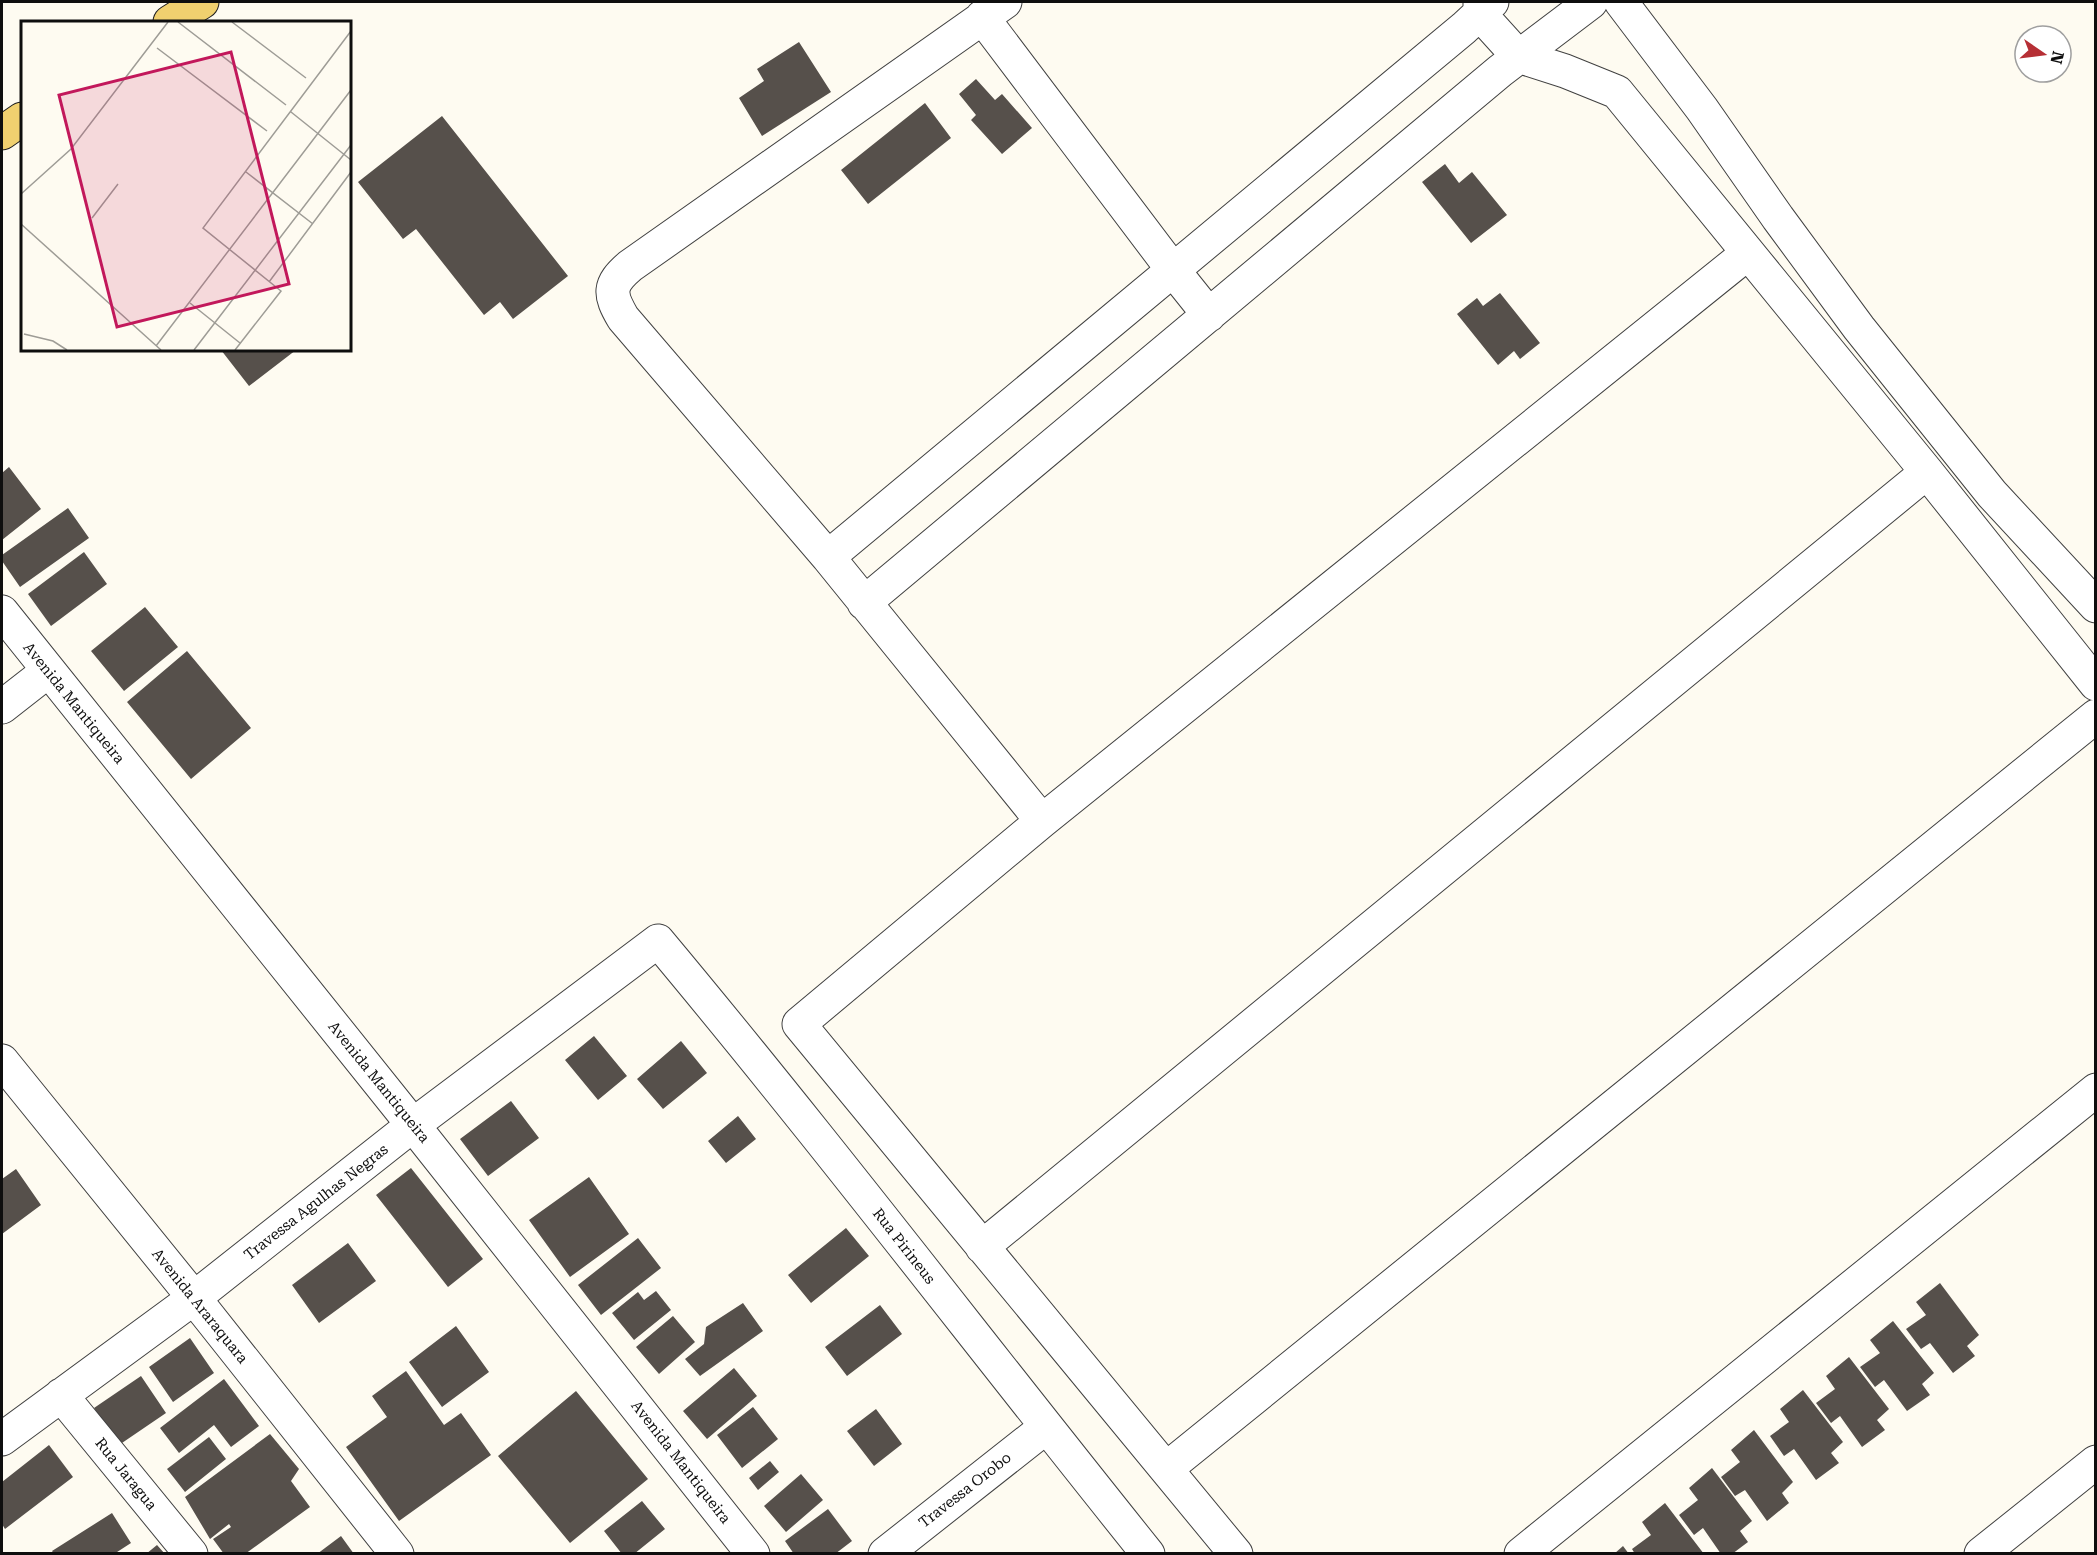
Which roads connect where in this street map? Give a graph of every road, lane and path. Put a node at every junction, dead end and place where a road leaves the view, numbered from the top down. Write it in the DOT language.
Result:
graph roads {
  1 [pos="202,2"];
  2 [pos="1591,2"];
  3 [pos="1621,2"];
  4 [pos="1484,6"];
  5 [pos="994,9"];
  6 [pos="172,21"];
  7 [pos="1518,56"];
  8 [pos="21,120"];
  9 [pos="2,133"];
  10 [pos="1748,253"];
  11 [pos="1173,270"];
  12 [pos="1209,315"];
  13 [pos="1927,472"];
  14 [pos="828,557"];
  15 [pos="864,603"];
  16 [pos="2096,606"];
  17 [pos="2,612"];
  18 [pos="48,671"];
  19 [pos="2096,684"];
  20 [pos="2,707"];
  21 [pos="2096,716"];
  22 [pos="1042,821"];
  23 [pos="658,941"];
  24 [pos="2,1061"];
  25 [pos="2096,1090"];
  26 [pos="413,1125"];
  27 [pos="982,1247"];
  28 [pos="194,1298"];
  29 [pos="61,1395"];
  30 [pos="1046,1427"];
  31 [pos="2,1439"];
  32 [pos="2096,1462"];
  33 [pos="1166,1468"];
  34 [pos="191,1554"];
  35 [pos="397,1554"];
  36 [pos="753,1554"];
  37 [pos="885,1554"];
  38 [pos="1148,1554"];
  39 [pos="1236,1554"];
  40 [pos="1521,1554"];
  41 [pos="1981,1554"];
  1 -- 6 [label="main road"];
  2 -- 7 [label="street"];
  3 -- 16 [label="street"];
  4 -- 7 [label="street"];
  4 -- 11 [label="street"];
  5 -- 11 [label="street"];
  5 -- 14 [label="street"];
  7 -- 10 [label="street"];
  7 -- 12 [label="street"];
  8 -- 9 [label="main road"];
  10 -- 13 [label="street"];
  10 -- 22 [label="street"];
  11 -- 12 [label="street"];
  11 -- 14 [label="street"];
  12 -- 15 [label="street"];
  13 -- 19 [label="street"];
  13 -- 27 [label="street"];
  14 -- 15 [label="street"];
  15 -- 22 [label="street"];
  17 -- 18 [label="street, Avenida Mantiqueira"];
  18 -- 20 [label="street"];
  18 -- 26 [label="street, Avenida Mantiqueira"];
  21 -- 33 [label="street"];
  22 -- 27 [label="street"];
  23 -- 26 [label="street, Travessa Agulhas Negras"];
  23 -- 30 [label="street, Rua Pirineus"];
  24 -- 28 [label="street, Avenida Araraquara"];
  25 -- 40 [label="street"];
  26 -- 28 [label="street, Travessa Agulhas Negras"];
  26 -- 36 [label="street, Avenida Mantiqueira"];
  27 -- 33 [label="street"];
  28 -- 29 [label="street, Travessa Agulhas Negras"];
  28 -- 35 [label="street, Avenida Araraquara"];
  29 -- 31 [label="street, Travessa Agulhas Negras"];
  29 -- 34 [label="street, Rua Jaragua"];
  30 -- 37 [label="street, Travessa Orobo"];
  30 -- 38 [label="street, Rua Pirineus"];
  32 -- 41 [label="street"];
  33 -- 39 [label="street"];
}
